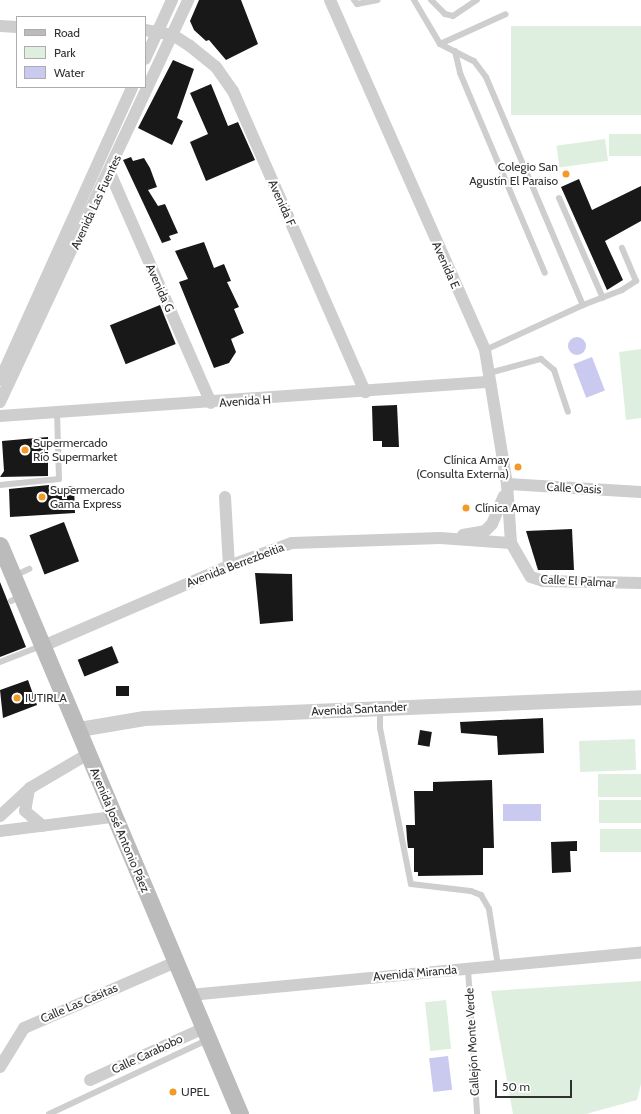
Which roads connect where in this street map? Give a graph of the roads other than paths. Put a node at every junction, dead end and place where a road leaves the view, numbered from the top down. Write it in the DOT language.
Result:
graph roads {
  1 [pos="172,0"];
  2 [pos="188,0"];
  3 [pos="330,0"];
  4 [pos="354,0"];
  5 [pos="378,0"];
  6 [pos="414,0"];
  7 [pos="431,0"];
  8 [pos="476,0"];
  9 [pos="506,14"];
  10 [pos="0,26"];
  11 [pos="16,27"];
  12 [pos="146,30"];
  13 [pos="158,30"];
  14 [pos="173,35"];
  15 [pos="440,44"];
  16 [pos="455,51"];
  17 [pos="146,57"];
  18 [pos="132,88"];
  19 [pos="96,167"];
  20 [pos="110,173"];
  21 [pos="559,198"];
  22 [pos="622,248"];
  23 [pos="545,273"];
  24 [pos="638,279"];
  25 [pos="603,298"];
  26 [pos="583,305"];
  27 [pos="484,350"];
  28 [pos="489,378"];
  29 [pos="0,379"];
  30 [pos="366,392"];
  31 [pos="0,402"];
  32 [pos="211,403"];
  33 [pos="568,412"];
  34 [pos="57,413"];
  35 [pos="0,416"];
  36 [pos="507,484"];
  37 [pos="0,485"];
  38 [pos="641,492"];
  39 [pos="225,497"];
  40 [pos="440,538"];
  41 [pos="511,544"];
  42 [pos="0,545"];
  43 [pos="229,566"];
  44 [pos="29,569"];
  45 [pos="14,576"];
  46 [pos="641,583"];
  47 [pos="43,646"];
  48 [pos="0,662"];
  49 [pos="641,697"];
  50 [pos="380,708"];
  51 [pos="79,729"];
  52 [pos="88,754"];
  53 [pos="30,788"];
  54 [pos="0,816"];
  55 [pos="113,817"];
  56 [pos="43,826"];
  57 [pos="0,831"];
  58 [pos="641,952"];
  59 [pos="176,962"];
  60 [pos="498,966"];
  61 [pos="468,969"];
  62 [pos="190,995"];
  63 [pos="206,1034"];
  64 [pos="0,1067"];
  65 [pos="90,1080"];
  66 [pos="49,1114"];
  67 [pos="240,1114"];
  68 [pos="476,1114"];
  1 -- 13 [label="street"];
  2 -- 14 [label="street, Avenida Las Fuentes"];
  3 -- 27 [label="street, Avenida E"];
  4 -- 5 [label="lane"];
  6 -- 15 [label="lane"];
  7 -- 8 [label="lane"];
  9 -- 15 [label="lane"];
  10 -- 11 [label="street"];
  12 -- 13 [label="street, Avenida F"];
  13 -- 14 [label="street, Avenida F"];
  13 -- 17 [label="street"];
  14 -- 20 [label="street, Avenida Las Fuentes"];
  14 -- 30 [label="street, Avenida F"];
  15 -- 16 [label="lane"];
  16 -- 23 [label="lane"];
  16 -- 26 [label="lane"];
  18 -- 19 [label="street, Avenida Las Fuentes"];
  19 -- 20 [label="street"];
  19 -- 29 [label="street, Avenida Las Fuentes"];
  20 -- 31 [label="street, Avenida Las Fuentes"];
  20 -- 32 [label="street, Avenida G"];
  21 -- 25 [label="lane"];
  22 -- 24 [label="lane"];
  24 -- 25 [label="lane"];
  25 -- 26 [label="lane"];
  26 -- 27 [label="lane"];
  27 -- 28 [label="street, Avenida E"];
  28 -- 30 [label="street, Avenida H"];
  28 -- 33 [label="lane"];
  28 -- 36 [label="street, Avenida E"];
  30 -- 32 [label="street, Avenida H"];
  32 -- 34 [label="street, Avenida H"];
  34 -- 35 [label="street, Avenida H"];
  34 -- 37 [label="lane"];
  36 -- 38 [label="street, Calle Oasis"];
  36 -- 40 [label="street, Avenida Berrezbeitia"];
  36 -- 41 [label="street, Avenida E"];
  39 -- 43 [label="street"];
  40 -- 41 [label="street, Avenida Berrezbeitia"];
  40 -- 43 [label="street, Avenida Berrezbeitia"];
  41 -- 46 [label="street, Calle El Palmar"];
  42 -- 45 [label="main road, Avenida José Antonio Páez"];
  43 -- 47 [label="street, Avenida Berrezbeitia"];
  44 -- 45 [label="lane"];
  45 -- 47 [label="main road, Avenida José Antonio Páez"];
  47 -- 48 [label="lane"];
  47 -- 51 [label="main road, Avenida José Antonio Páez"];
  49 -- 50 [label="street, Avenida Santander"];
  50 -- 51 [label="street, Avenida Santander"];
  50 -- 60 [label="lane"];
  51 -- 52 [label="main road, Avenida José Antonio Páez"];
  52 -- 53 [label="street"];
  52 -- 55 [label="main road, Avenida José Antonio Páez"];
  53 -- 54 [label="street"];
  53 -- 56 [label="street"];
  55 -- 56 [label="street"];
  55 -- 59 [label="main road, Avenida José Antonio Páez"];
  56 -- 57 [label="street"];
  58 -- 60 [label="street, Avenida Miranda"];
  59 -- 62 [label="main road, Avenida José Antonio Páez"];
  59 -- 64 [label="street, Calle Las Casitas"];
  60 -- 61 [label="street, Avenida Miranda"];
  61 -- 62 [label="street, Avenida Miranda"];
  61 -- 68 [label="lane, Callejón Monte Verde"];
  62 -- 63 [label="main road, Avenida José Antonio Páez"];
  63 -- 65 [label="street, Calle Carabobo"];
  63 -- 66 [label="lane"];
  63 -- 67 [label="main road, Avenida José Antonio Páez"];
}
